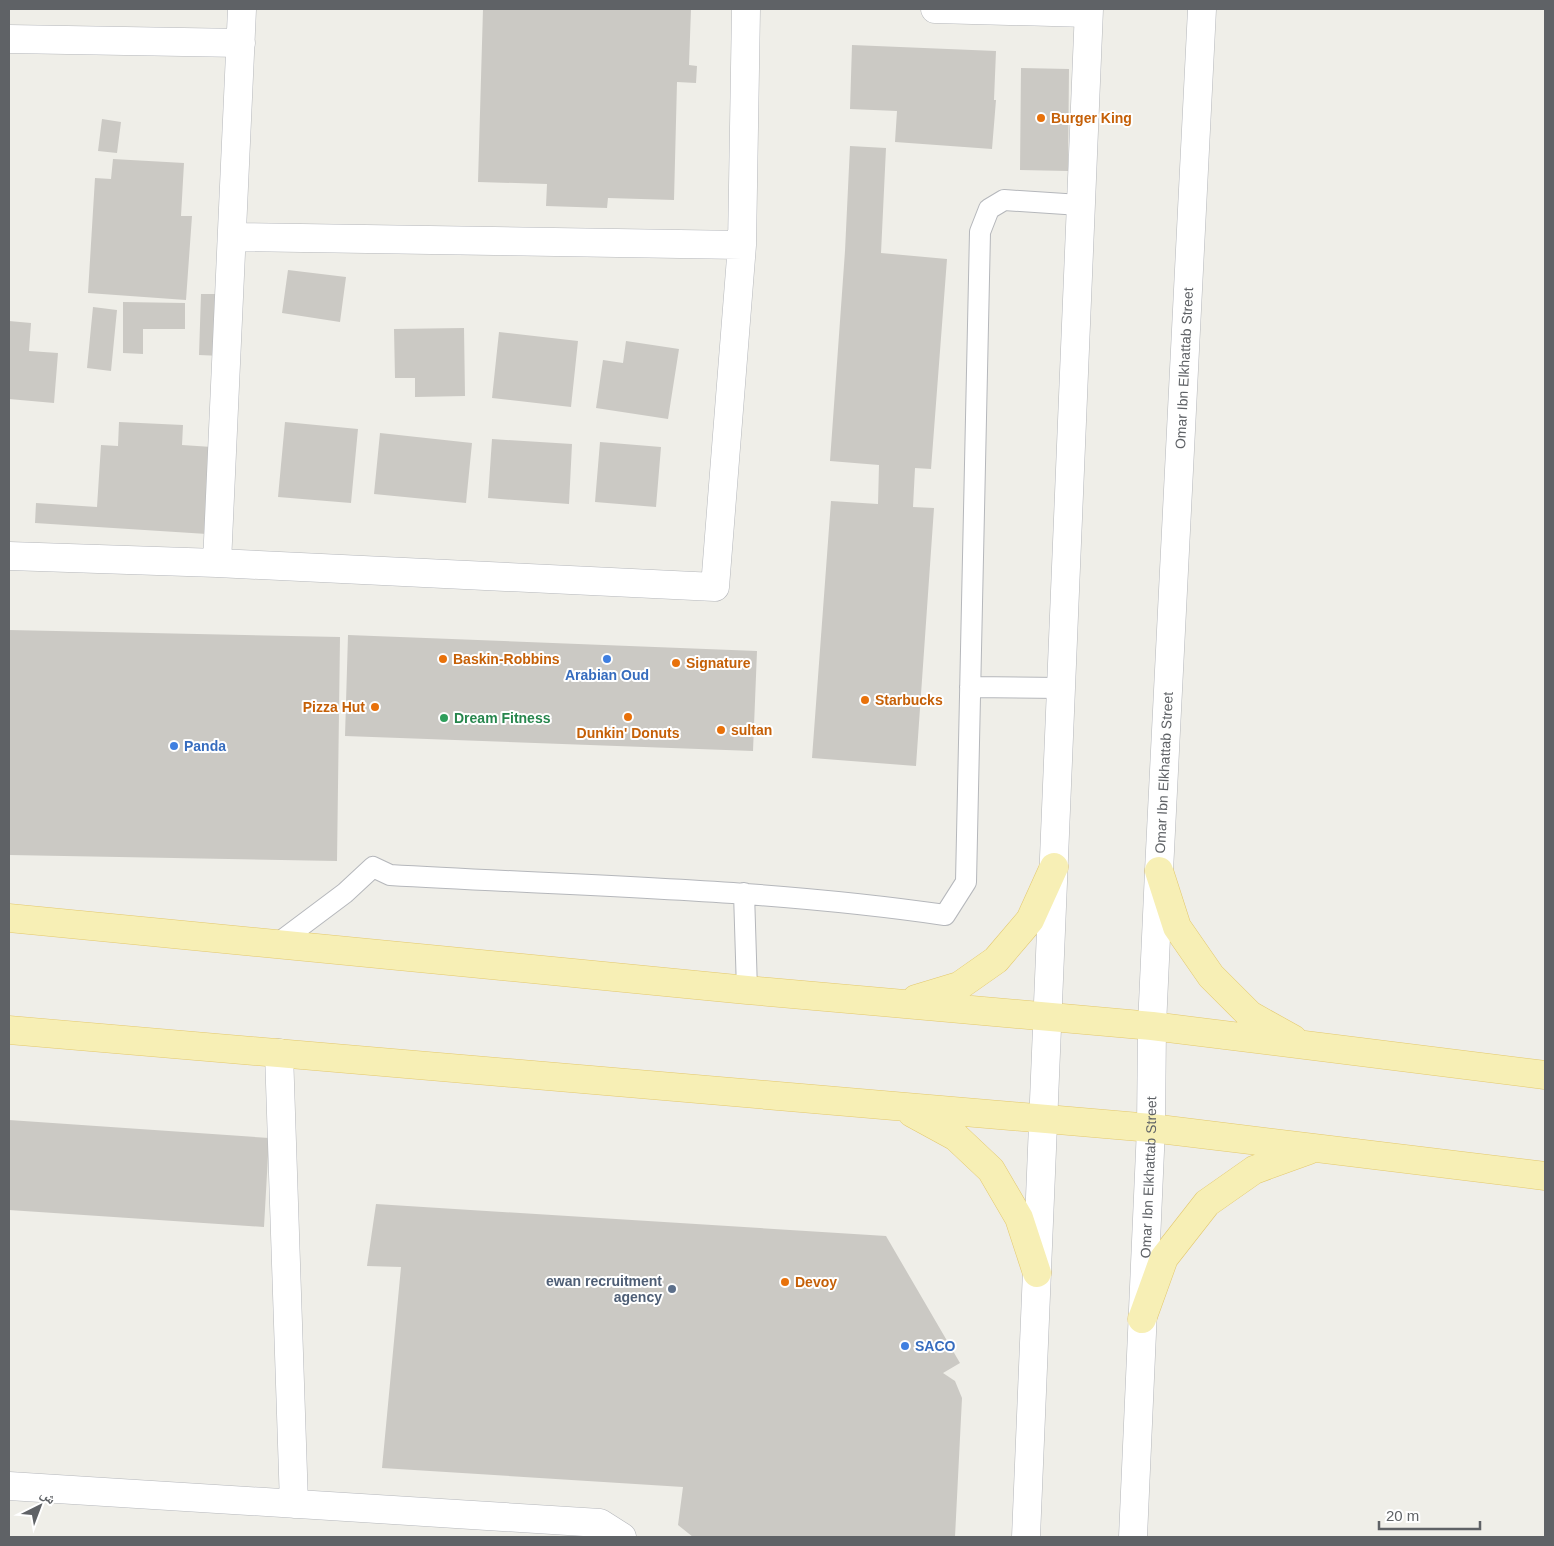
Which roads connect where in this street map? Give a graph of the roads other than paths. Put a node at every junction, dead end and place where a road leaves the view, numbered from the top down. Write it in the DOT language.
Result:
graph roads {
  1 [pos="242,9"];
  2 [pos="746,9"];
  3 [pos="935,9"];
  4 [pos="1202,9"];
  5 [pos="1088,11"];
  6 [pos="9,39"];
  7 [pos="241,43"];
  8 [pos="1080,205"];
  9 [pos="232,237"];
  10 [pos="742,245"];
  11 [pos="9,556"];
  12 [pos="217,562"];
  13 [pos="970,687"];
  14 [pos="1061,688"];
  15 [pos="1054,867"];
  16 [pos="1159,871"];
  17 [pos="744,893"];
  18 [pos="9,918"];
  19 [pos="277,944"];
  20 [pos="747,990"];
  21 [pos="904,1003"];
  22 [pos="1048,1016"];
  23 [pos="1152,1026"];
  24 [pos="9,1030"];
  25 [pos="1305,1046"];
  26 [pos="279,1054"];
  27 [pos="1545,1075"];
  28 [pos="902,1107"];
  29 [pos="1044,1120"];
  30 [pos="1151,1128"];
  31 [pos="1312,1148"];
  32 [pos="1545,1176"];
  33 [pos="1037,1273"];
  34 [pos="1142,1320"];
  35 [pos="9,1486"];
  36 [pos="294,1504"];
  37 [pos="622,1537"];
  38 [pos="1026,1537"];
  39 [pos="1132,1537"];
  1 -- 7 [label="street"];
  2 -- 10 [label="street"];
  3 -- 5 [label="street"];
  4 -- 16 [label="street, Omar Ibn Elkhattab Street"];
  5 -- 8 [label="street"];
  6 -- 7 [label="street"];
  7 -- 9 [label="street"];
  8 -- 13 [label="lane"];
  8 -- 14 [label="street"];
  9 -- 10 [label="street"];
  9 -- 12 [label="street"];
  10 -- 12 [label="street"];
  11 -- 12 [label="street"];
  13 -- 14 [label="lane"];
  13 -- 17 [label="lane"];
  14 -- 15 [label="street"];
  15 -- 21 [label="main road"];
  15 -- 22 [label="street"];
  16 -- 23 [label="street, Omar Ibn Elkhattab Street"];
  16 -- 25 [label="main road"];
  17 -- 19 [label="lane"];
  17 -- 20 [label="lane"];
  18 -- 19 [label="main road"];
  19 -- 20 [label="main road"];
  20 -- 21 [label="main road"];
  21 -- 22 [label="main road"];
  22 -- 23 [label="main road"];
  22 -- 29 [label="street"];
  23 -- 25 [label="main road"];
  23 -- 30 [label="street, Omar Ibn Elkhattab Street"];
  24 -- 26 [label="main road"];
  25 -- 27 [label="main road"];
  26 -- 28 [label="main road"];
  26 -- 36 [label="street"];
  28 -- 29 [label="main road"];
  28 -- 33 [label="main road"];
  29 -- 30 [label="main road"];
  29 -- 33 [label="street"];
  30 -- 31 [label="main road"];
  30 -- 34 [label="street, Omar Ibn Elkhattab Street"];
  31 -- 32 [label="main road"];
  31 -- 34 [label="main road"];
  33 -- 38 [label="street"];
  34 -- 39 [label="street, Omar Ibn Elkhattab Street"];
  35 -- 36 [label="street"];
  36 -- 37 [label="street"];
}
